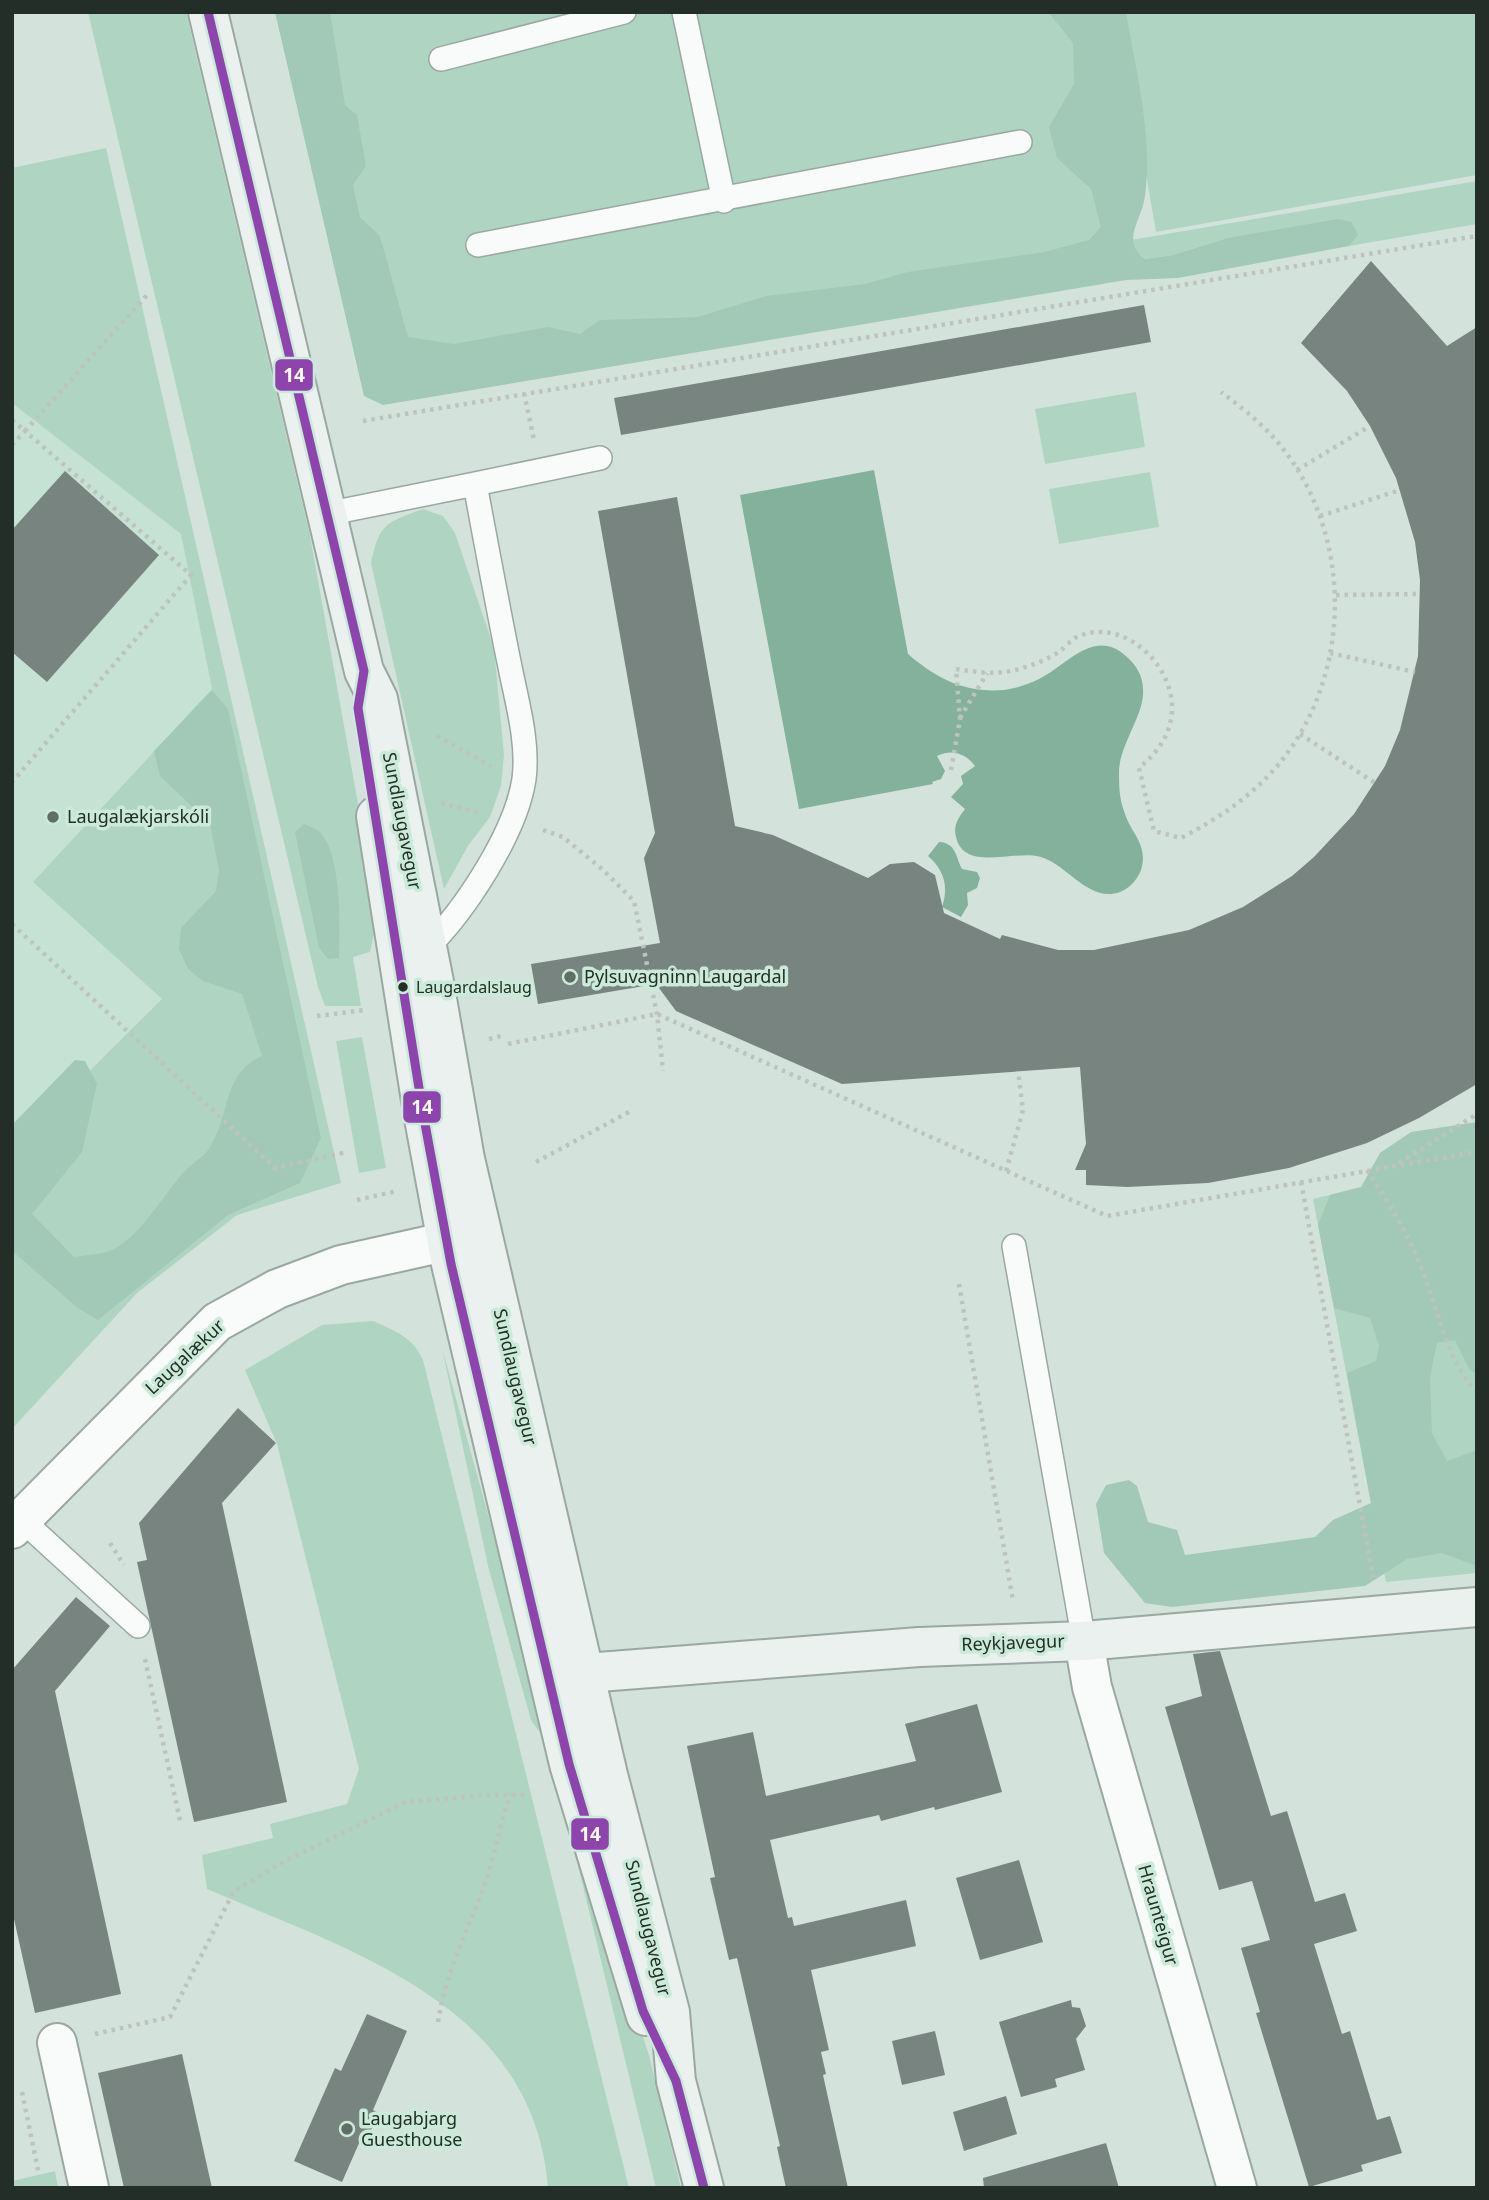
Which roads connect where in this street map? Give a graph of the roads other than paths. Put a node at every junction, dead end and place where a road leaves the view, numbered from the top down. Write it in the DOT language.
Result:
graph roads {
  1 [pos="208,12"];
  2 [pos="624,12"];
  3 [pos="684,12"];
  4 [pos="441,59"];
  5 [pos="1020,142"];
  6 [pos="723,201"];
  7 [pos="478,245"];
  8 [pos="600,458"];
  9 [pos="475,484"];
  10 [pos="326,514"];
  11 [pos="363,671"];
  12 [pos="427,948"];
  13 [pos="464,1237"];
  14 [pos="1014,1246"];
  15 [pos="17,1524"];
  16 [pos="1477,1607"];
  17 [pos="138,1626"];
  18 [pos="1084,1641"];
  19 [pos="586,1673"];
  20 [pos="550,1681"];
  21 [pos="57,2043"];
  22 [pos="676,2081"];
  23 [pos="89,2188"];
  24 [pos="704,2188"];
  25 [pos="1237,2188"];
  1 -- 10 [label="street, Sundlaugavegur"];
  2 -- 4 [label="lane"];
  3 -- 6 [label="lane"];
  5 -- 6 [label="lane"];
  6 -- 7 [label="lane"];
  8 -- 9 [label="lane"];
  9 -- 10 [label="lane"];
  9 -- 12 [label="lane"];
  10 -- 11 [label="street, Sundlaugavegur"];
  11 -- 12 [label="street, Sundlaugavegur"];
  11 -- 13 [label="street, Sundlaugavegur"];
  12 -- 13 [label="street, Sundlaugavegur"];
  13 -- 15 [label="street, Laugalækur"];
  13 -- 19 [label="street, Sundlaugavegur"];
  13 -- 20 [label="street, Sundlaugavegur"];
  14 -- 18 [label="lane"];
  15 -- 17 [label="lane"];
  16 -- 18 [label="street, Reykjavegur"];
  18 -- 19 [label="street, Reykjavegur"];
  18 -- 25 [label="street, Hraunteigur"];
  19 -- 20 [label="street, Reykjavegur"];
  19 -- 22 [label="street, Sundlaugavegur"];
  20 -- 22 [label="street, Sundlaugavegur"];
  21 -- 23 [label="street"];
  22 -- 24 [label="street, Sundlaugavegur"];
}
